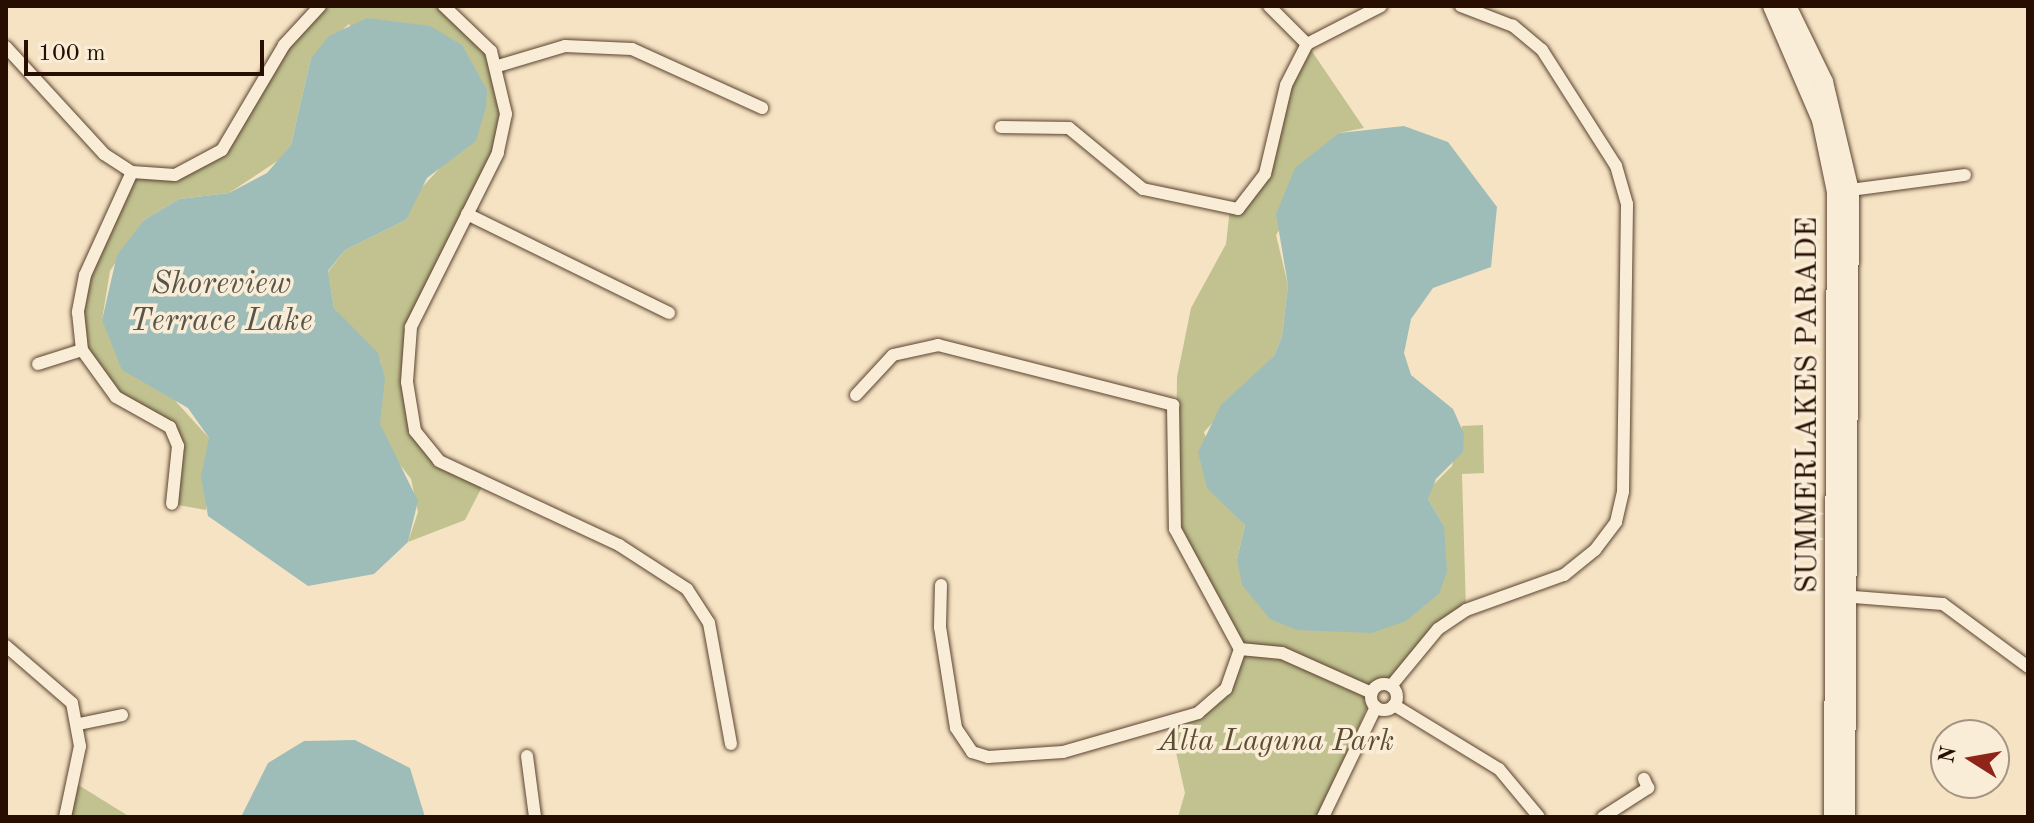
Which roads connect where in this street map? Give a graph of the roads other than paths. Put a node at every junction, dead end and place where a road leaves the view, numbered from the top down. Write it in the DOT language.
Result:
graph roads {
  1 [pos="319,6"];
  2 [pos="444,6"];
  3 [pos="1269,6"];
  4 [pos="1381,6"];
  5 [pos="1461,6"];
  6 [pos="1772,6"];
  7 [pos="1787,6"];
  8 [pos="1307,44"];
  9 [pos="6,47"];
  10 [pos="498,66"];
  11 [pos="762,108"];
  12 [pos="1001,127"];
  13 [pos="132,172"];
  14 [pos="1965,175"];
  15 [pos="1843,191"];
  16 [pos="467,214"];
  17 [pos="669,313"];
  18 [pos="82,350"];
  19 [pos="38,364"];
  20 [pos="856,395"];
  21 [pos="172,504"];
  22 [pos="941,585"];
  23 [pos="1842,596"];
  24 [pos="6,646"];
  25 [pos="1240,649"];
  26 [pos="2028,667"];
  27 [pos="1391,686"];
  28 [pos="1372,693"];
  29 [pos="1394,705"];
  30 [pos="1376,707"];
  31 [pos="122,715"];
  32 [pos="79,724"];
  33 [pos="731,744"];
  34 [pos="527,756"];
  35 [pos="1644,779"];
  36 [pos="65,817"];
  37 [pos="535,817"];
  38 [pos="1323,817"];
  39 [pos="1539,817"];
  40 [pos="1603,817"];
  41 [pos="1833,817"];
  42 [pos="1846,817"];
  1 -- 13 [label="street"];
  2 -- 10 [label="street"];
  3 -- 8 [label="street"];
  4 -- 8 [label="street"];
  5 -- 27 [label="street"];
  6 -- 15 [label="street, SUMMERLAKES PARADE"];
  7 -- 15 [label="street, SUMMERLAKES PARADE"];
  8 -- 12 [label="street"];
  9 -- 13 [label="street"];
  10 -- 11 [label="street"];
  10 -- 16 [label="street"];
  13 -- 18 [label="street"];
  14 -- 15 [label="street"];
  15 -- 23 [label="street, SUMMERLAKES PARADE"];
  16 -- 17 [label="street"];
  16 -- 33 [label="street"];
  18 -- 19 [label="street"];
  18 -- 21 [label="street"];
  20 -- 25 [label="street"];
  22 -- 25 [label="street"];
  23 -- 26 [label="street"];
  23 -- 41 [label="street, SUMMERLAKES PARADE"];
  23 -- 42 [label="street, SUMMERLAKES PARADE"];
  24 -- 32 [label="street"];
  25 -- 28 [label="street"];
  27 -- 28 [label="street"];
  27 -- 29 [label="street"];
  28 -- 30 [label="street"];
  29 -- 30 [label="street"];
  29 -- 39 [label="street"];
  30 -- 38 [label="street"];
  31 -- 32 [label="street"];
  32 -- 36 [label="street"];
  34 -- 37 [label="street"];
  35 -- 40 [label="street"];
}
